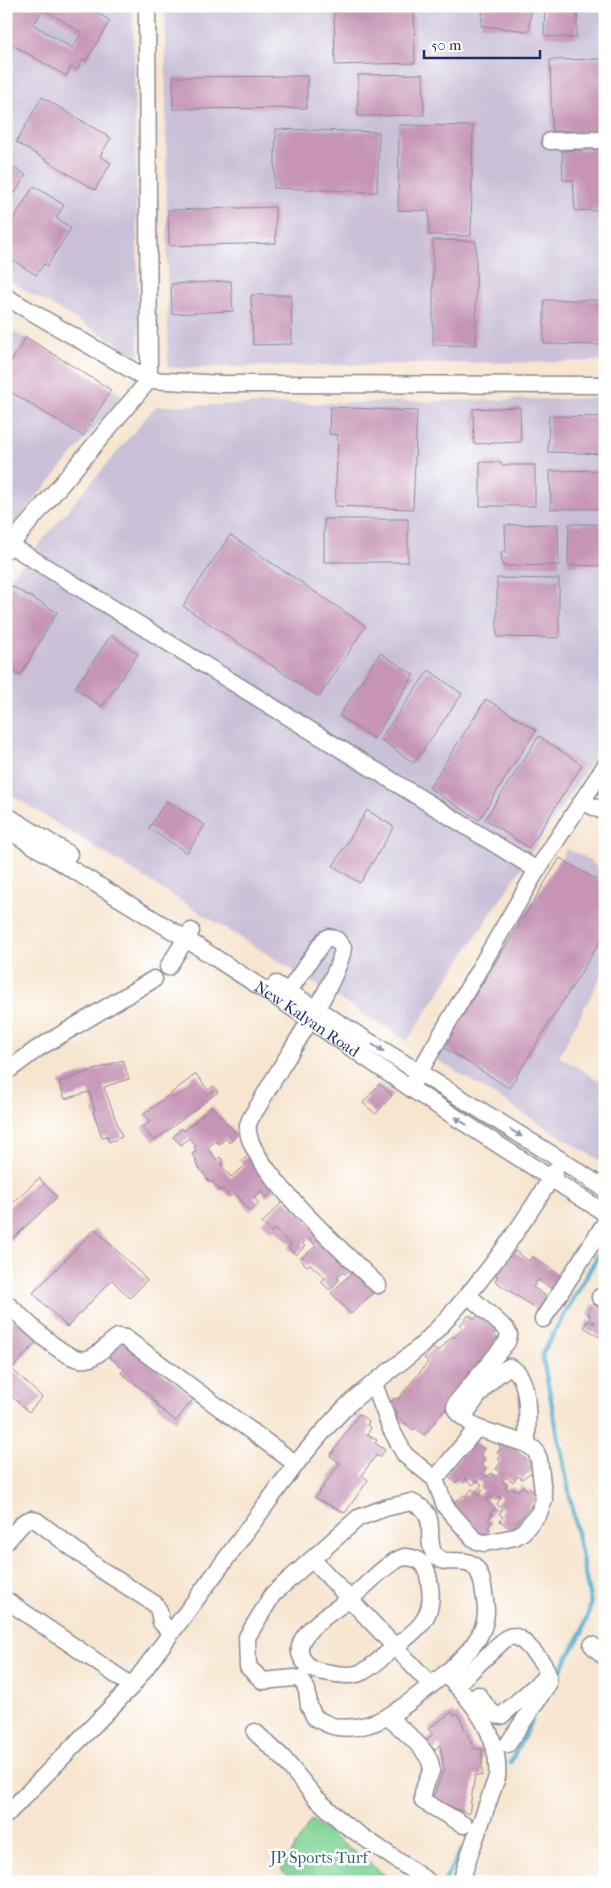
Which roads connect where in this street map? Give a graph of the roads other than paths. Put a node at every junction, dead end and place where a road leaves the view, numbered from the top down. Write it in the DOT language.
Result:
graph roads {
  1 [pos="147,6"];
  2 [pos="605,140"];
  3 [pos="550,141"];
  4 [pos="6,296"];
  5 [pos="149,380"];
  6 [pos="605,385"];
  7 [pos="8,548"];
  8 [pos="605,766"];
  9 [pos="583,802"];
  10 [pos="605,812"];
  11 [pos="8,821"];
  12 [pos="538,870"];
  13 [pos="189,935"];
  14 [pos="168,967"];
  15 [pos="154,980"];
  16 [pos="288,992"];
  17 [pos="313,1016"];
  18 [pos="6,1072"];
  19 [pos="418,1072"];
  20 [pos="410,1088"];
  21 [pos="561,1160"];
  22 [pos="550,1179"];
  23 [pos="605,1189"];
  24 [pos="605,1213"];
  25 [pos="605,1224"];
  26 [pos="378,1284"];
  27 [pos="468,1295"];
  28 [pos="6,1303"];
  29 [pos="543,1319"];
  30 [pos="374,1384"];
  31 [pos="463,1417"];
  32 [pos="477,1428"];
  33 [pos="527,1444"];
  34 [pos="296,1464"];
  35 [pos="435,1479"];
  36 [pos="6,1542"];
  37 [pos="313,1560"];
  38 [pos="430,1560"];
  39 [pos="350,1599"];
  40 [pos="6,1600"];
  41 [pos="171,1633"];
  42 [pos="592,1644"];
  43 [pos="396,1646"];
  44 [pos="605,1657"];
  45 [pos="306,1674"];
  46 [pos="548,1675"];
  47 [pos="455,1679"];
  48 [pos="431,1685"];
  49 [pos="132,1686"];
  50 [pos="388,1717"];
  51 [pos="255,1732"];
  52 [pos="508,1744"];
  53 [pos="6,1815"];
  54 [pos="464,1825"];
  55 [pos="429,1882"];
  56 [pos="462,1882"];
  1 -- 5 [label="street"];
  2 -- 3 [label="street"];
  4 -- 5 [label="street"];
  5 -- 6 [label="street"];
  5 -- 7 [label="street"];
  7 -- 12 [label="street"];
  8 -- 9 [label="street"];
  9 -- 10 [label="street"];
  9 -- 12 [label="street"];
  11 -- 13 [label="street, New Kalyan Road"];
  12 -- 19 [label="street"];
  13 -- 14 [label="street"];
  13 -- 16 [label="street, New Kalyan Road"];
  13 -- 17 [label="street, New Kalyan Road"];
  15 -- 18 [label="street"];
  16 -- 17 [label="street, New Kalyan Road"];
  16 -- 17 [label="street"];
  17 -- 19 [label="street, New Kalyan Road, one-way"];
  17 -- 20 [label="street, New Kalyan Road"];
  17 -- 26 [label="street"];
  19 -- 20 [label="street"];
  19 -- 21 [label="street, New Kalyan Road, one-way"];
  22 -- 20 [label="street, New Kalyan Road, one-way"];
  21 -- 22 [label="street"];
  21 -- 23 [label="street, New Kalyan Road"];
  22 -- 24 [label="street, New Kalyan Road"];
  22 -- 27 [label="street"];
  25 -- 29 [label="street"];
  27 -- 30 [label="street"];
  27 -- 31 [label="street"];
  28 -- 34 [label="street"];
  30 -- 34 [label="street"];
  30 -- 35 [label="street"];
  31 -- 32 [label="street"];
  31 -- 33 [label="street"];
  32 -- 33 [label="street"];
  32 -- 35 [label="street"];
  33 -- 35 [label="street"];
  34 -- 41 [label="street"];
  36 -- 41 [label="street"];
  37 -- 38 [label="street"];
  37 -- 39 [label="street"];
  37 -- 45 [label="street"];
  38 -- 39 [label="street"];
  38 -- 43 [label="street"];
  38 -- 47 [label="street"];
  39 -- 43 [label="street"];
  39 -- 45 [label="street"];
  40 -- 49 [label="street"];
  41 -- 49 [label="street"];
  42 -- 44 [label="street"];
  43 -- 45 [label="street"];
  43 -- 48 [label="street"];
  45 -- 50 [label="street"];
  46 -- 47 [label="street"];
  46 -- 47 [label="street"];
  46 -- 52 [label="street"];
  47 -- 48 [label="street"];
  47 -- 56 [label="street"];
  48 -- 50 [label="street"];
  49 -- 53 [label="street"];
  50 -- 54 [label="street"];
  51 -- 55 [label="street"];
}
